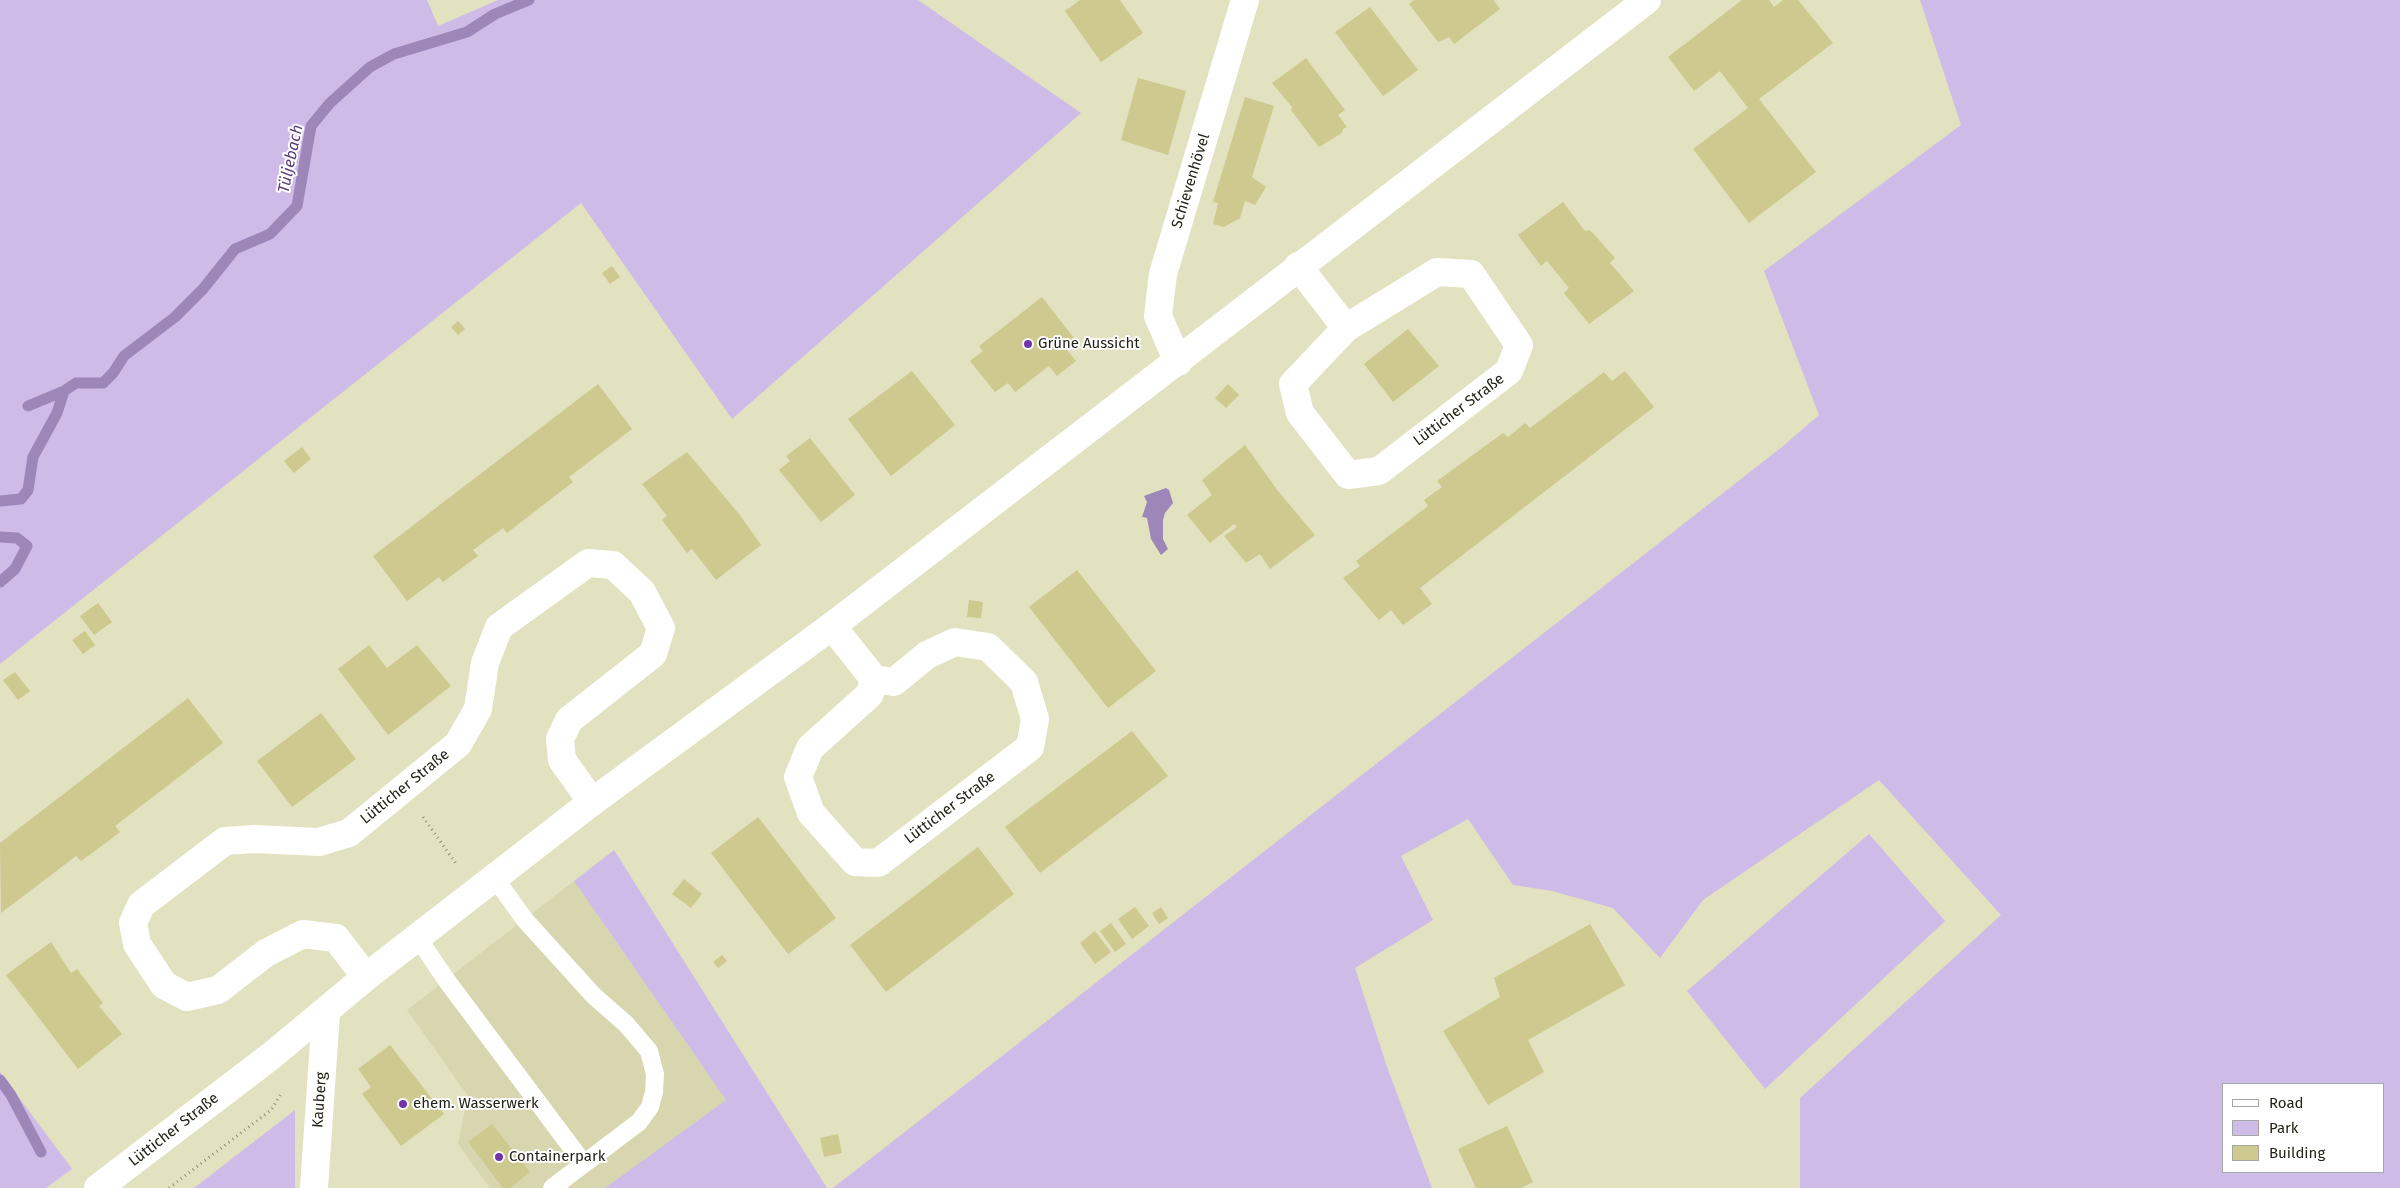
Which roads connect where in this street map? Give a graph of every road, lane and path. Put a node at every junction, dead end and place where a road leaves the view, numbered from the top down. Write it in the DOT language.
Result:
graph roads {
  1 [pos="1244,0"];
  2 [pos="1647,0"];
  3 [pos="1298,266"];
  4 [pos="1346,328"];
  5 [pos="1178,362"];
  6 [pos="832,626"];
  7 [pos="874,679"];
  8 [pos="403,789"];
  9 [pos="592,802"];
  10 [pos="485,885"];
  11 [pos="418,938"];
  12 [pos="366,977"];
  13 [pos="326,1012"];
  14 [pos="584,1164"];
  15 [pos="98,1188"];
  16 [pos="314,1188"];
  17 [pos="552,1188"];
  1 -- 5 [label="street, Schievenhövel"];
  2 -- 3 [label="street, Lütticher Straße"];
  3 -- 4 [label="street"];
  3 -- 5 [label="street, Lütticher Straße"];
  4 -- 4 [label="street, Lütticher Straße"];
  5 -- 6 [label="street, Lütticher Straße"];
  6 -- 7 [label="street"];
  6 -- 9 [label="street, Lütticher Straße"];
  7 -- 7 [label="street, Lütticher Straße"];
  8 -- 9 [label="street, Lütticher Straße"];
  8 -- 10 [label="path"];
  8 -- 12 [label="street, Lütticher Straße"];
  9 -- 10 [label="street, Lütticher Straße"];
  10 -- 11 [label="street, Lütticher Straße"];
  10 -- 14 [label="lane"];
  11 -- 12 [label="street, Lütticher Straße"];
  11 -- 14 [label="lane"];
  12 -- 13 [label="street, Lütticher Straße"];
  13 -- 15 [label="street, Lütticher Straße"];
  13 -- 16 [label="street, Kauberg"];
  14 -- 17 [label="lane"];
}
